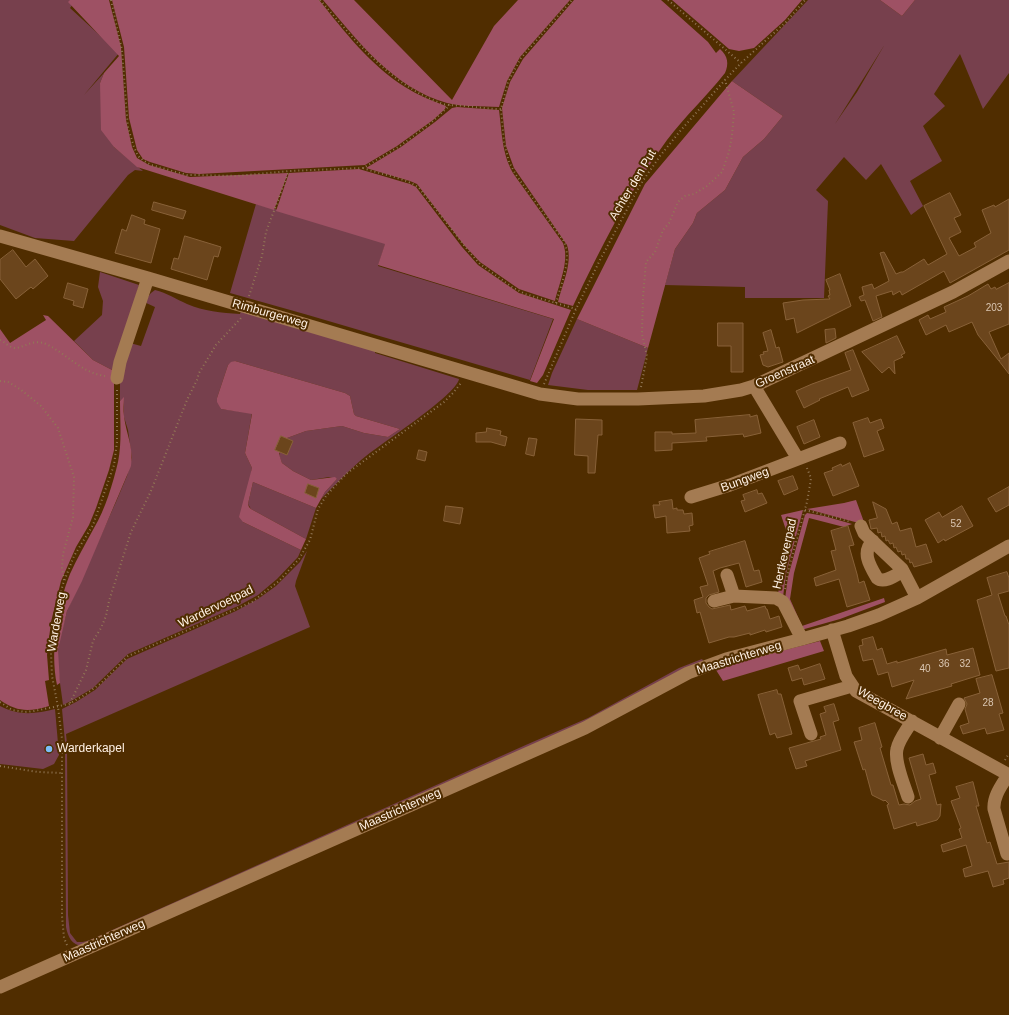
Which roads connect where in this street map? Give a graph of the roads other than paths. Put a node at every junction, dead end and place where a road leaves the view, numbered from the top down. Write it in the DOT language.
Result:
graph roads {
  1 [pos="0,236"];
  2 [pos="1009,261"];
  3 [pos="148,278"];
  4 [pos="117,378"];
  5 [pos="754,386"];
  6 [pos="540,394"];
  7 [pos="840,443"];
  8 [pos="798,460"];
  9 [pos="691,497"];
  10 [pos="861,526"];
  11 [pos="873,541"];
  12 [pos="1009,546"];
  13 [pos="903,571"];
  14 [pos="727,575"];
  15 [pos="734,596"];
  16 [pos="917,598"];
  17 [pos="714,602"];
  18 [pos="832,630"];
  19 [pos="802,639"];
  20 [pos="852,686"];
  21 [pos="959,704"];
  22 [pos="912,721"];
  23 [pos="810,734"];
  24 [pos="940,738"];
  25 [pos="1008,775"];
  26 [pos="908,797"];
  27 [pos="1007,854"];
  28 [pos="0,987"];
  1 -- 3 [label="street, Rimburgerweg"];
  2 -- 5 [label="street, Groenstraat"];
  3 -- 4 [label="street"];
  3 -- 6 [label="street, Rimburgerweg"];
  5 -- 6 [label="street, Groenstraat"];
  5 -- 8 [label="street"];
  7 -- 8 [label="street, Bungweg"];
  8 -- 9 [label="street, Bungweg"];
  10 -- 11 [label="street"];
  11 -- 13 [label="street"];
  11 -- 13 [label="street"];
  12 -- 16 [label="street, Maastrichterweg"];
  13 -- 16 [label="street"];
  14 -- 15 [label="street"];
  15 -- 17 [label="street"];
  15 -- 19 [label="street"];
  16 -- 18 [label="street, Maastrichterweg"];
  18 -- 19 [label="street, Maastrichterweg"];
  18 -- 20 [label="street, Weegbree"];
  19 -- 28 [label="street, Maastrichterweg"];
  20 -- 22 [label="street, Weegbree"];
  20 -- 23 [label="street, Weegbree"];
  21 -- 24 [label="street"];
  22 -- 24 [label="street, Weegbree"];
  22 -- 26 [label="street, Weegbree"];
  24 -- 25 [label="street, Weegbree"];
  25 -- 27 [label="street, Weegbree"];
}
